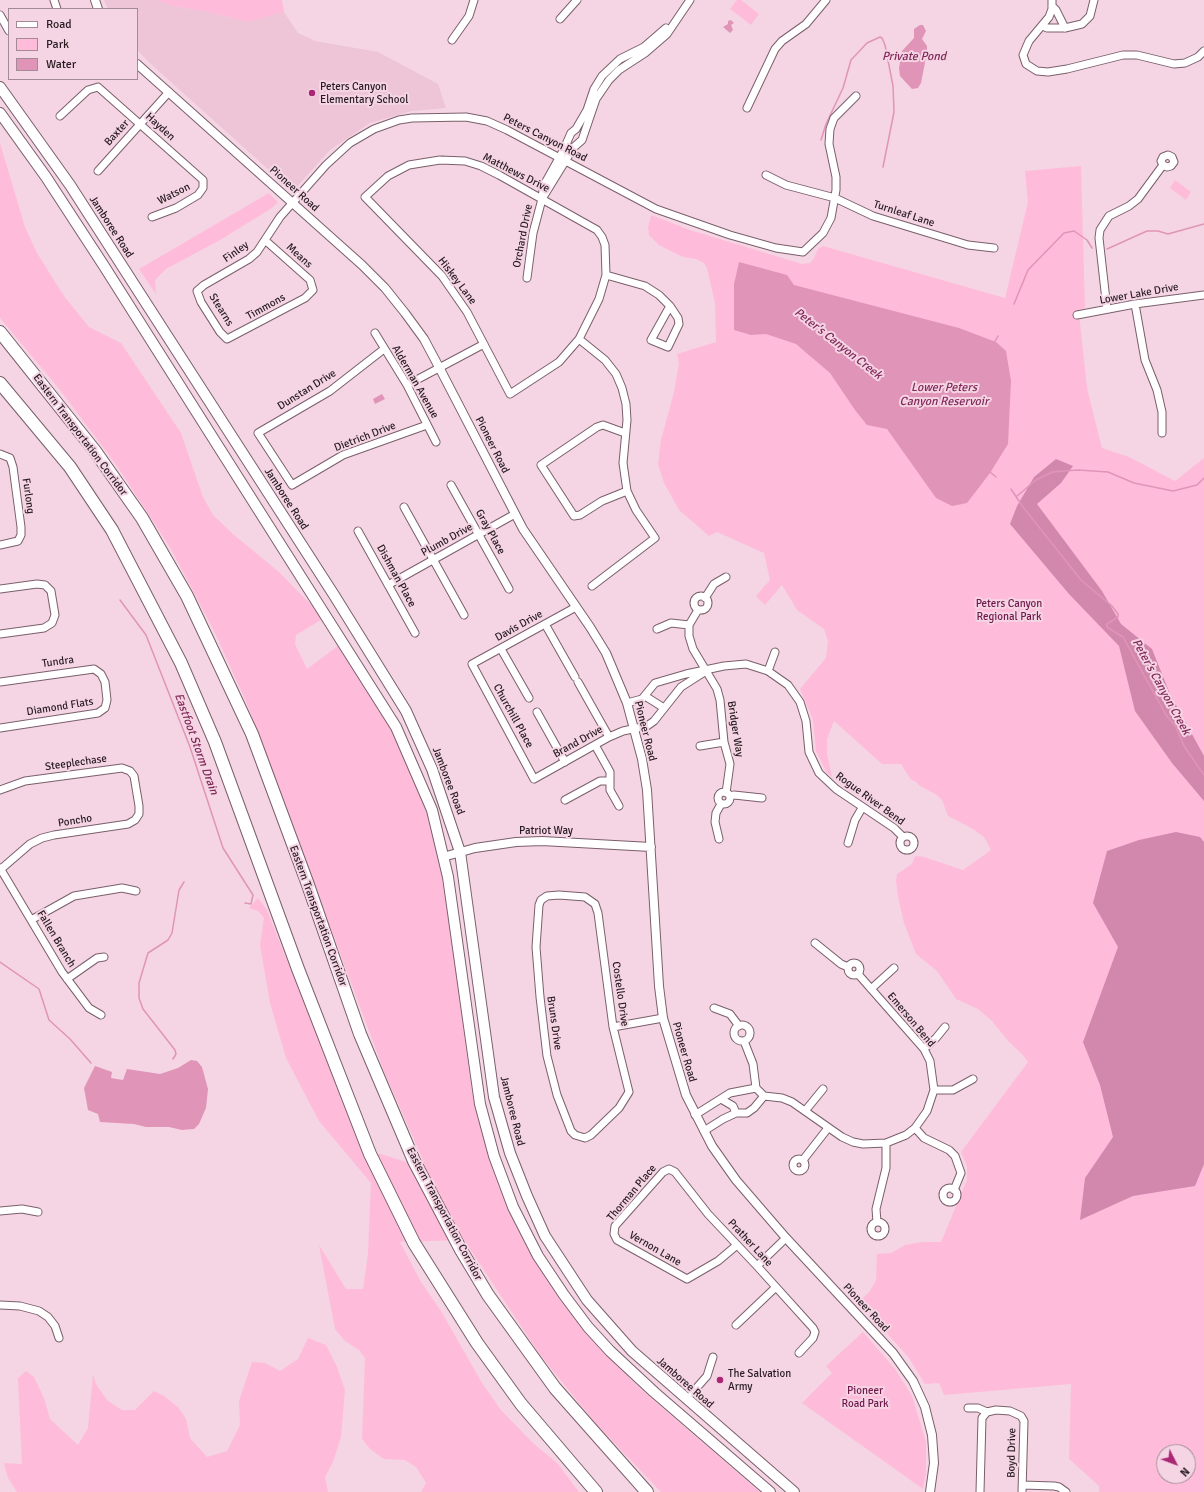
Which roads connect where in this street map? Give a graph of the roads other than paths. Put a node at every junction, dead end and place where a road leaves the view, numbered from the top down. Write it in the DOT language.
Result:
graph roads {
  1 [pos="474,0"];
  2 [pos="577,0"];
  3 [pos="690,0"];
  4 [pos="826,0"];
  5 [pos="1094,0"];
  6 [pos="1052,3"];
  7 [pos="0,15"];
  8 [pos="560,19"];
  9 [pos="676,19"];
  10 [pos="1043,26"];
  11 [pos="1065,28"];
  12 [pos="8,29"];
  13 [pos="452,40"];
  14 [pos="1204,51"];
  15 [pos="138,65"];
  16 [pos="0,87"];
  17 [pos="169,92"];
  18 [pos="856,96"];
  19 [pos="747,108"];
  20 [pos="0,113"];
  21 [pos="60,116"];
  22 [pos="140,124"];
  23 [pos="562,160"];
  24 [pos="1163,165"];
  25 [pos="98,171"];
  26 [pos="766,175"];
  27 [pos="203,188"];
  28 [pos="365,197"];
  29 [pos="835,198"];
  30 [pos="542,199"];
  31 [pos="292,202"];
  32 [pos="152,217"];
  33 [pos="266,241"];
  34 [pos="994,248"];
  35 [pos="606,274"];
  36 [pos="526,278"];
  37 [pos="313,290"];
  38 [pos="197,291"];
  39 [pos="1204,295"];
  40 [pos="1135,304"];
  41 [pos="670,306"];
  42 [pos="1107,310"];
  43 [pos="1077,315"];
  44 [pos="0,332"];
  45 [pos="375,333"];
  46 [pos="227,339"];
  47 [pos="579,339"];
  48 [pos="484,344"];
  49 [pos="384,349"];
  50 [pos="440,368"];
  51 [pos="0,383"];
  52 [pos="407,385"];
  53 [pos="427,425"];
  54 [pos="625,433"];
  55 [pos="1162,433"];
  56 [pos="436,442"];
  57 [pos="0,454"];
  58 [pos="292,485"];
  59 [pos="451,485"];
  60 [pos="627,491"];
  61 [pos="404,507"];
  62 [pos="515,514"];
  63 [pos="358,531"];
  64 [pos="479,535"];
  65 [pos="0,545"];
  66 [pos="434,560"];
  67 [pos="726,577"];
  68 [pos="388,585"];
  69 [pos="592,586"];
  70 [pos="0,589"];
  71 [pos="509,589"];
  72 [pos="576,607"];
  73 [pos="464,615"];
  74 [pos="545,624"];
  75 [pos="689,625"];
  76 [pos="656,629"];
  77 [pos="415,633"];
  78 [pos="0,634"];
  79 [pos="501,648"];
  80 [pos="775,652"];
  81 [pos="472,664"];
  82 [pos="706,671"];
  83 [pos="768,671"];
  84 [pos="0,682"];
  85 [pos="106,690"];
  86 [pos="645,696"];
  87 [pos="529,698"];
  88 [pos="627,703"];
  89 [pos="664,708"];
  90 [pos="537,712"];
  91 [pos="0,728"];
  92 [pos="635,729"];
  93 [pos="609,737"];
  94 [pos="724,742"];
  95 [pos="595,745"];
  96 [pos="700,746"];
  97 [pos="565,762"];
  98 [pos="534,779"];
  99 [pos="610,781"];
  100 [pos="0,790"];
  101 [pos="728,794"];
  102 [pos="138,795"];
  103 [pos="762,798"];
  104 [pos="565,800"];
  105 [pos="619,806"];
  106 [pos="862,808"];
  107 [pos="903,837"];
  108 [pos="719,839"];
  109 [pos="848,843"];
  110 [pos="650,847"];
  111 [pos="460,852"];
  112 [pos="443,857"];
  113 [pos="0,868"];
  114 [pos="136,891"];
  115 [pos="542,900"];
  116 [pos="31,920"];
  117 [pos="815,942"];
  118 [pos="104,957"];
  119 [pos="894,968"];
  120 [pos="67,979"];
  121 [pos="871,989"];
  122 [pos="714,1008"];
  123 [pos="101,1015"];
  124 [pos="663,1018"];
  125 [pos="739,1026"];
  126 [pos="613,1027"];
  127 [pos="944,1027"];
  128 [pos="744,1041"];
  129 [pos="924,1049"];
  130 [pos="973,1078"];
  131 [pos="756,1088"];
  132 [pos="823,1089"];
  133 [pos="934,1090"];
  134 [pos="629,1092"];
  135 [pos="764,1096"];
  136 [pos="721,1099"];
  137 [pos="805,1111"];
  138 [pos="736,1113"];
  139 [pos="695,1115"];
  140 [pos="828,1128"];
  141 [pos="915,1128"];
  142 [pos="704,1131"];
  143 [pos="886,1143"];
  144 [pos="803,1160"];
  145 [pos="669,1169"];
  146 [pos="954,1190"];
  147 [pos="0,1211"];
  148 [pos="38,1212"];
  149 [pos="877,1222"];
  150 [pos="614,1234"];
  151 [pos="786,1238"];
  152 [pos="737,1245"];
  153 [pos="757,1266"];
  154 [pos="776,1287"];
  155 [pos="0,1305"];
  156 [pos="736,1325"];
  157 [pos="59,1338"];
  158 [pos="799,1353"];
  159 [pos="714,1357"];
  160 [pos="692,1393"];
  161 [pos="968,1408"];
  162 [pos="987,1412"];
  163 [pos="1022,1488"];
  164 [pos="1065,1491"];
  165 [pos="596,1492"];
  166 [pos="647,1492"];
  167 [pos="770,1492"];
  168 [pos="794,1492"];
  169 [pos="930,1492"];
  170 [pos="980,1492"];
  1 -- 13 [label="street"];
  2 -- 8 [label="street"];
  3 -- 9 [label="street"];
  4 -- 19 [label="street"];
  5 -- 11 [label="street"];
  6 -- 10 [label="street"];
  6 -- 11 [label="street"];
  7 -- 12 [label="street"];
  9 -- 23 [label="street"];
  9 -- 23 [label="street"];
  10 -- 11 [label="street"];
  10 -- 14 [label="street"];
  15 -- 17 [label="street, Pioneer Road"];
  16 -- 111 [label="main road, Jamboree Road"];
  17 -- 22 [label="street, Baxter"];
  17 -- 31 [label="street, Pioneer Road"];
  18 -- 29 [label="street"];
  20 -- 112 [label="main road"];
  21 -- 22 [label="street, Hayden"];
  22 -- 25 [label="street, Baxter"];
  22 -- 27 [label="street, Hayden"];
  23 -- 29 [label="street, Peters Canyon Road"];
  23 -- 30 [label="street, Orchard Drive"];
  23 -- 31 [label="street, Peters Canyon Road"];
  24 -- 42 [label="street"];
  26 -- 29 [label="street, Turnleaf Lane"];
  27 -- 32 [label="street, Watson"];
  28 -- 30 [label="street, Matthews Drive"];
  28 -- 48 [label="street, Hiskey Lane"];
  29 -- 34 [label="street, Turnleaf Lane"];
  30 -- 35 [label="street, Matthews Drive"];
  30 -- 36 [label="street, Orchard Drive"];
  31 -- 33 [label="street, Finley"];
  31 -- 50 [label="street, Pioneer Road"];
  33 -- 37 [label="street, Means"];
  33 -- 38 [label="street, Finley"];
  35 -- 41 [label="street"];
  35 -- 47 [label="street"];
  37 -- 46 [label="street, Timmons"];
  38 -- 46 [label="street, Stearns"];
  39 -- 40 [label="street, Lower Lake Drive"];
  40 -- 42 [label="street, Lower Lake Drive"];
  40 -- 55 [label="street"];
  41 -- 41 [label="street"];
  42 -- 43 [label="street, Lower Lake Drive"];
  44 -- 166 [label="highway, Eastern Transportation Corridor"];
  45 -- 49 [label="street, Alderman Avenue"];
  47 -- 48 [label="street, Hiskey Lane"];
  47 -- 54 [label="street"];
  48 -- 50 [label="street"];
  49 -- 52 [label="street, Alderman Avenue"];
  49 -- 58 [label="street, Dunstan Drive"];
  50 -- 52 [label="street"];
  50 -- 62 [label="street, Pioneer Road"];
  51 -- 165 [label="highway"];
  52 -- 53 [label="street, Alderman Avenue"];
  53 -- 56 [label="street, Alderman Avenue"];
  53 -- 58 [label="street, Dietrich Drive"];
  54 -- 60 [label="street"];
  54 -- 60 [label="street"];
  57 -- 65 [label="street, Furlong"];
  59 -- 64 [label="street, Gray Place"];
  60 -- 69 [label="street"];
  61 -- 66 [label="street"];
  62 -- 64 [label="street, Plumb Drive"];
  62 -- 72 [label="street, Pioneer Road"];
  63 -- 68 [label="street, Dishman Place"];
  64 -- 66 [label="street, Plumb Drive"];
  64 -- 71 [label="street, Gray Place"];
  66 -- 68 [label="street, Plumb Drive"];
  66 -- 73 [label="street"];
  67 -- 75 [label="street"];
  68 -- 77 [label="street, Dishman Place"];
  70 -- 78 [label="street"];
  72 -- 74 [label="street, Davis Drive"];
  72 -- 88 [label="street, Pioneer Road"];
  74 -- 79 [label="street, Davis Drive"];
  74 -- 93 [label="street"];
  75 -- 76 [label="street"];
  75 -- 82 [label="street, Bridger Way"];
  79 -- 81 [label="street, Davis Drive"];
  79 -- 87 [label="street"];
  80 -- 83 [label="street"];
  81 -- 98 [label="street, Churchill Place"];
  82 -- 83 [label="street, Rogue River Bend"];
  82 -- 86 [label="street, Rogue River Bend"];
  82 -- 89 [label="street, Rogue River Bend"];
  82 -- 94 [label="street, Bridger Way"];
  83 -- 106 [label="street, Rogue River Bend"];
  84 -- 85 [label="street, Tundra"];
  85 -- 91 [label="street, Diamond Flats"];
  86 -- 88 [label="street, Rogue River Bend"];
  86 -- 89 [label="street"];
  88 -- 92 [label="street, Pioneer Road"];
  89 -- 92 [label="street, Rogue River Bend"];
  90 -- 97 [label="street"];
  92 -- 93 [label="street, Brand Drive"];
  92 -- 110 [label="street, Pioneer Road"];
  93 -- 95 [label="street, Brand Drive"];
  94 -- 96 [label="street"];
  94 -- 101 [label="street, Bridger Way"];
  95 -- 97 [label="street, Brand Drive"];
  95 -- 99 [label="street"];
  97 -- 98 [label="street, Brand Drive"];
  99 -- 104 [label="street"];
  99 -- 105 [label="street"];
  100 -- 102 [label="street, Steeplechase"];
  101 -- 103 [label="street"];
  101 -- 108 [label="street, Bridger Way"];
  102 -- 113 [label="street, Poncho"];
  106 -- 107 [label="street, Rogue River Bend"];
  106 -- 109 [label="street"];
  110 -- 111 [label="street, Patriot Way"];
  110 -- 124 [label="street, Pioneer Road"];
  111 -- 112 [label="street, Patriot Way"];
  111 -- 168 [label="main road, Jamboree Road"];
  112 -- 167 [label="main road"];
  113 -- 116 [label="street, Fallen Branch"];
  114 -- 116 [label="street"];
  115 -- 126 [label="street, Costello Drive"];
  115 -- 134 [label="street, Bruns Drive"];
  116 -- 120 [label="street, Fallen Branch"];
  117 -- 121 [label="street, Emerson Bend"];
  118 -- 120 [label="street"];
  119 -- 121 [label="street"];
  120 -- 123 [label="street, Fallen Branch"];
  121 -- 129 [label="street, Emerson Bend"];
  122 -- 125 [label="street"];
  124 -- 126 [label="street"];
  124 -- 139 [label="street, Pioneer Road"];
  125 -- 128 [label="street"];
  125 -- 128 [label="street"];
  126 -- 134 [label="street, Costello Drive"];
  127 -- 129 [label="street"];
  128 -- 131 [label="street"];
  129 -- 133 [label="street, Emerson Bend"];
  130 -- 133 [label="street"];
  131 -- 135 [label="street"];
  131 -- 136 [label="street"];
  132 -- 137 [label="street"];
  133 -- 141 [label="street, Emerson Bend"];
  135 -- 137 [label="street, Emerson Bend"];
  135 -- 138 [label="street"];
  136 -- 138 [label="street"];
  136 -- 139 [label="street"];
  137 -- 140 [label="street, Emerson Bend"];
  138 -- 142 [label="street"];
  139 -- 142 [label="street, Pioneer Road"];
  140 -- 143 [label="street, Emerson Bend"];
  140 -- 144 [label="street"];
  141 -- 143 [label="street, Emerson Bend"];
  141 -- 146 [label="street"];
  142 -- 151 [label="street, Pioneer Road"];
  143 -- 149 [label="street"];
  145 -- 150 [label="street, Thorman Place"];
  145 -- 152 [label="street, Prather Lane"];
  147 -- 148 [label="street"];
  150 -- 152 [label="street, Vernon Lane"];
  151 -- 153 [label="street"];
  151 -- 169 [label="street, Pioneer Road"];
  152 -- 153 [label="street, Prather Lane"];
  153 -- 154 [label="street, Prather Lane"];
  154 -- 156 [label="street"];
  154 -- 158 [label="street, Prather Lane"];
  155 -- 157 [label="street"];
  159 -- 160 [label="street"];
  161 -- 162 [label="street"];
  162 -- 163 [label="street, Boyd Drive"];
  162 -- 170 [label="street"];
  163 -- 164 [label="street"];
}
